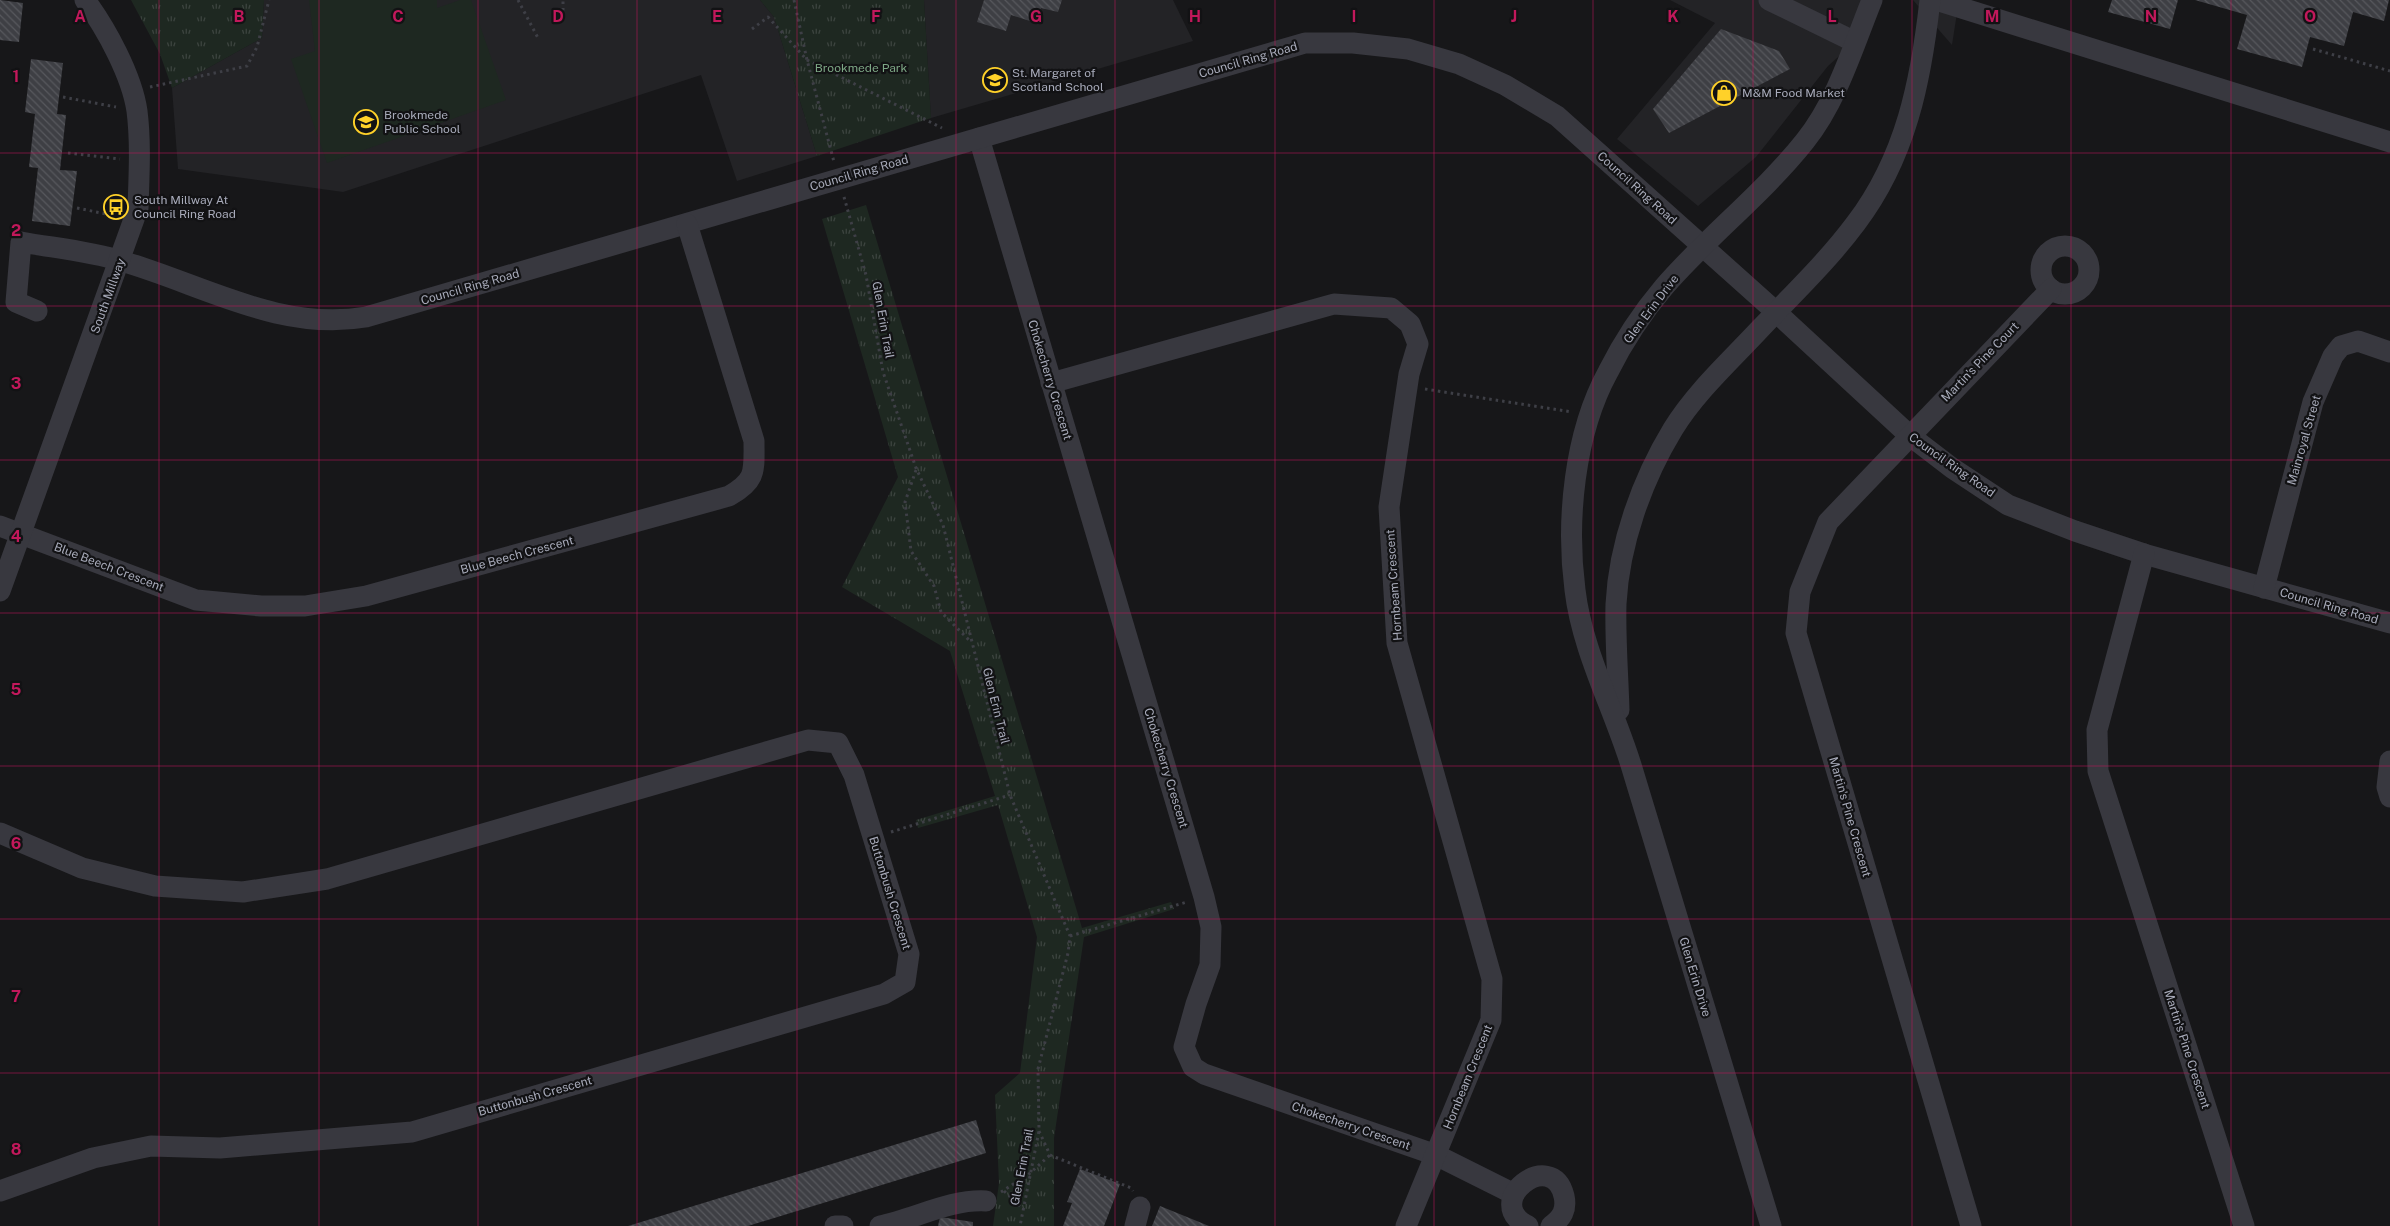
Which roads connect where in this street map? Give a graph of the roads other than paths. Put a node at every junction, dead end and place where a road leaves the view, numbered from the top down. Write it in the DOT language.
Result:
graph roads {
  1 [pos="85,0"];
  2 [pos="1769,0"];
  3 [pos="1872,0"];
  4 [pos="1930,0"];
  5 [pos="1936,0"];
  6 [pos="1855,42"];
  7 [pos="979,138"];
  8 [pos="2390,142"];
  9 [pos="687,224"];
  10 [pos="1702,247"];
  11 [pos="121,260"];
  12 [pos="2051,289"];
  13 [pos="37,311"];
  14 [pos="1776,312"];
  15 [pos="2390,352"];
  16 [pos="1051,383"];
  17 [pos="1909,436"];
  18 [pos="0,526"];
  19 [pos="21,534"];
  20 [pos="2144,554"];
  21 [pos="2264,588"];
  22 [pos="0,591"];
  23 [pos="2390,623"];
  24 [pos="1620,727"];
  25 [pos="2390,761"];
  26 [pos="2390,797"];
  27 [pos="0,834"];
  28 [pos="1436,1155"];
  29 [pos="0,1190"];
  30 [pos="1514,1194"];
  31 [pos="986,1201"];
  32 [pos="903,1224"];
  33 [pos="835,1226"];
  34 [pos="843,1226"];
  35 [pos="880,1226"];
  36 [pos="1406,1226"];
  37 [pos="1528,1226"];
  38 [pos="1551,1226"];
  39 [pos="1771,1226"];
  40 [pos="1971,1226"];
  41 [pos="2244,1226"];
  1 -- 11 [label="street, South Millway"];
  2 -- 6 [label="street"];
  3 -- 6 [label="street, Glen Erin Drive"];
  4 -- 14 [label="street, Glen Erin Drive"];
  5 -- 8 [label="street"];
  6 -- 10 [label="street, Glen Erin Drive"];
  7 -- 9 [label="street, Council Ring Road"];
  7 -- 10 [label="street, Council Ring Road"];
  7 -- 16 [label="street, Chokecherry Crescent"];
  9 -- 11 [label="street, Council Ring Road"];
  9 -- 19 [label="street, Blue Beech Crescent"];
  10 -- 14 [label="street, Council Ring Road"];
  10 -- 24 [label="street, Glen Erin Drive"];
  11 -- 13 [label="street, Council Ring Road"];
  11 -- 19 [label="street, South Millway"];
  12 -- 17 [label="street, Martin's Pine Court"];
  14 -- 17 [label="street, Council Ring Road"];
  14 -- 24 [label="street, Glen Erin Drive"];
  15 -- 21 [label="street, Mainroyal Street"];
  16 -- 28 [label="street, Chokecherry Crescent"];
  16 -- 28 [label="street, Hornbeam Crescent"];
  17 -- 20 [label="street, Council Ring Road"];
  17 -- 40 [label="street, Martin's Pine Crescent"];
  18 -- 19 [label="street, Blue Beech Crescent"];
  19 -- 22 [label="street, South Millway"];
  20 -- 21 [label="street, Council Ring Road"];
  20 -- 41 [label="street, Martin's Pine Crescent"];
  21 -- 23 [label="street, Council Ring Road"];
  24 -- 39 [label="street, Glen Erin Drive"];
  25 -- 26 [label="street"];
  27 -- 29 [label="street, Buttonbush Crescent"];
  28 -- 30 [label="street, Chokecherry Crescent"];
  28 -- 36 [label="street, Hornbeam Crescent"];
  30 -- 37 [label="street"];
  30 -- 38 [label="street"];
  31 -- 32 [label="street"];
  32 -- 35 [label="street"];
  33 -- 34 [label="street"];
}
